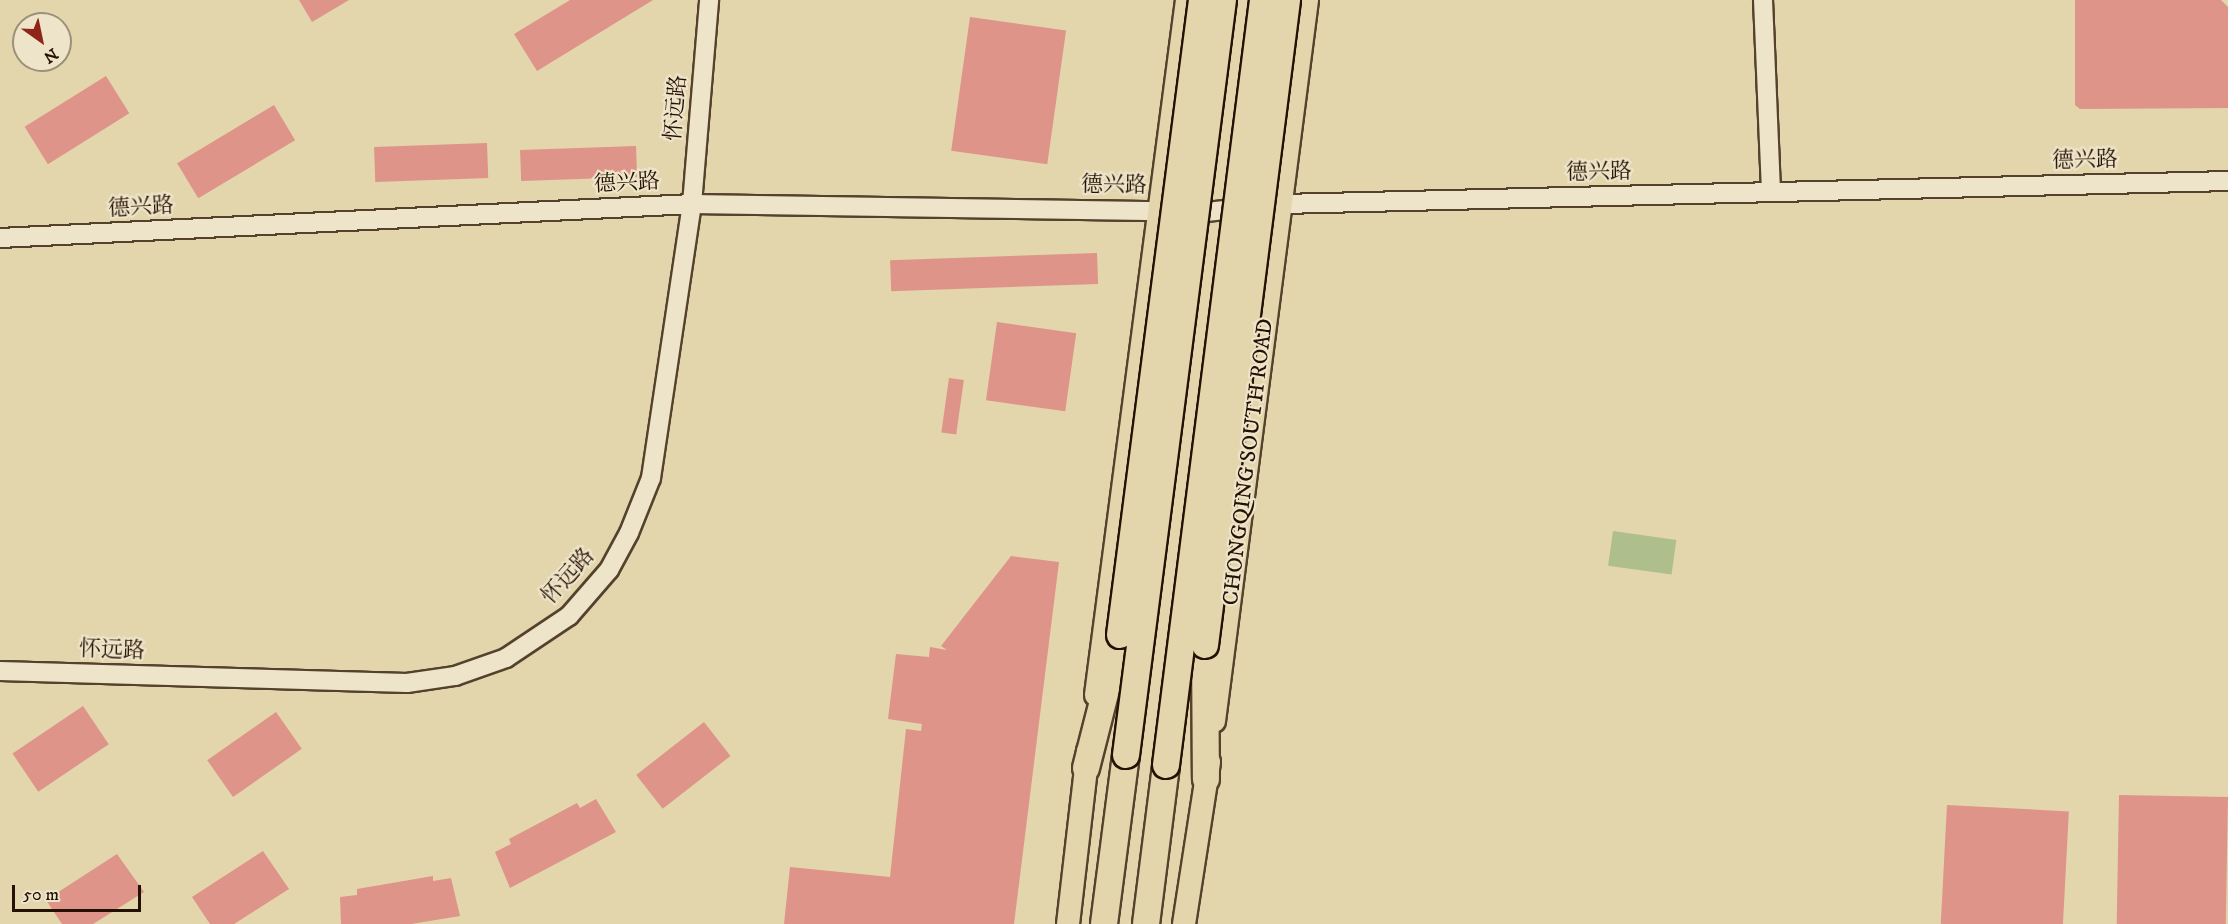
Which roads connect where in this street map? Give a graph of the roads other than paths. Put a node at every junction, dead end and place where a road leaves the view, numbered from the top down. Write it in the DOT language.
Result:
graph roads {
  1 [pos="709,0"];
  2 [pos="1187,0"];
  3 [pos="1202,0"];
  4 [pos="1223,0"];
  5 [pos="1263,0"];
  6 [pos="1287,0"];
  7 [pos="1307,0"];
  8 [pos="1763,0"];
  9 [pos="2228,181"];
  10 [pos="1771,192"];
  11 [pos="692,204"];
  12 [pos="1282,204"];
  13 [pos="1159,210"];
  14 [pos="0,238"];
  15 [pos="0,670"];
  16 [pos="1086,768"];
  17 [pos="1206,779"];
  18 [pos="1068,924"];
  19 [pos="1104,924"];
  20 [pos="1146,924"];
  21 [pos="1184,924"];
  1 -- 11 [label="street, 怀远路"];
  2 -- 13 [label="main road"];
  3 -- 16 [label="highway, bridge"];
  4 -- 19 [label="highway, bridge"];
  5 -- 20 [label="highway, bridge"];
  6 -- 17 [label="highway, bridge"];
  7 -- 12 [label="main road, CHONGQING SOUTH ROAD"];
  8 -- 10 [label="street"];
  9 -- 10 [label="street, 德兴路"];
  10 -- 12 [label="street, 德兴路"];
  11 -- 13 [label="street, 德兴路"];
  11 -- 14 [label="street, 德兴路"];
  11 -- 15 [label="street, 怀远路"];
  12 -- 13 [label="street, 德兴路"];
  12 -- 17 [label="main road, CHONGQING SOUTH ROAD"];
  13 -- 16 [label="main road"];
  16 -- 18 [label="main road"];
  17 -- 21 [label="main road, CHONGQING SOUTH ROAD"];
}
